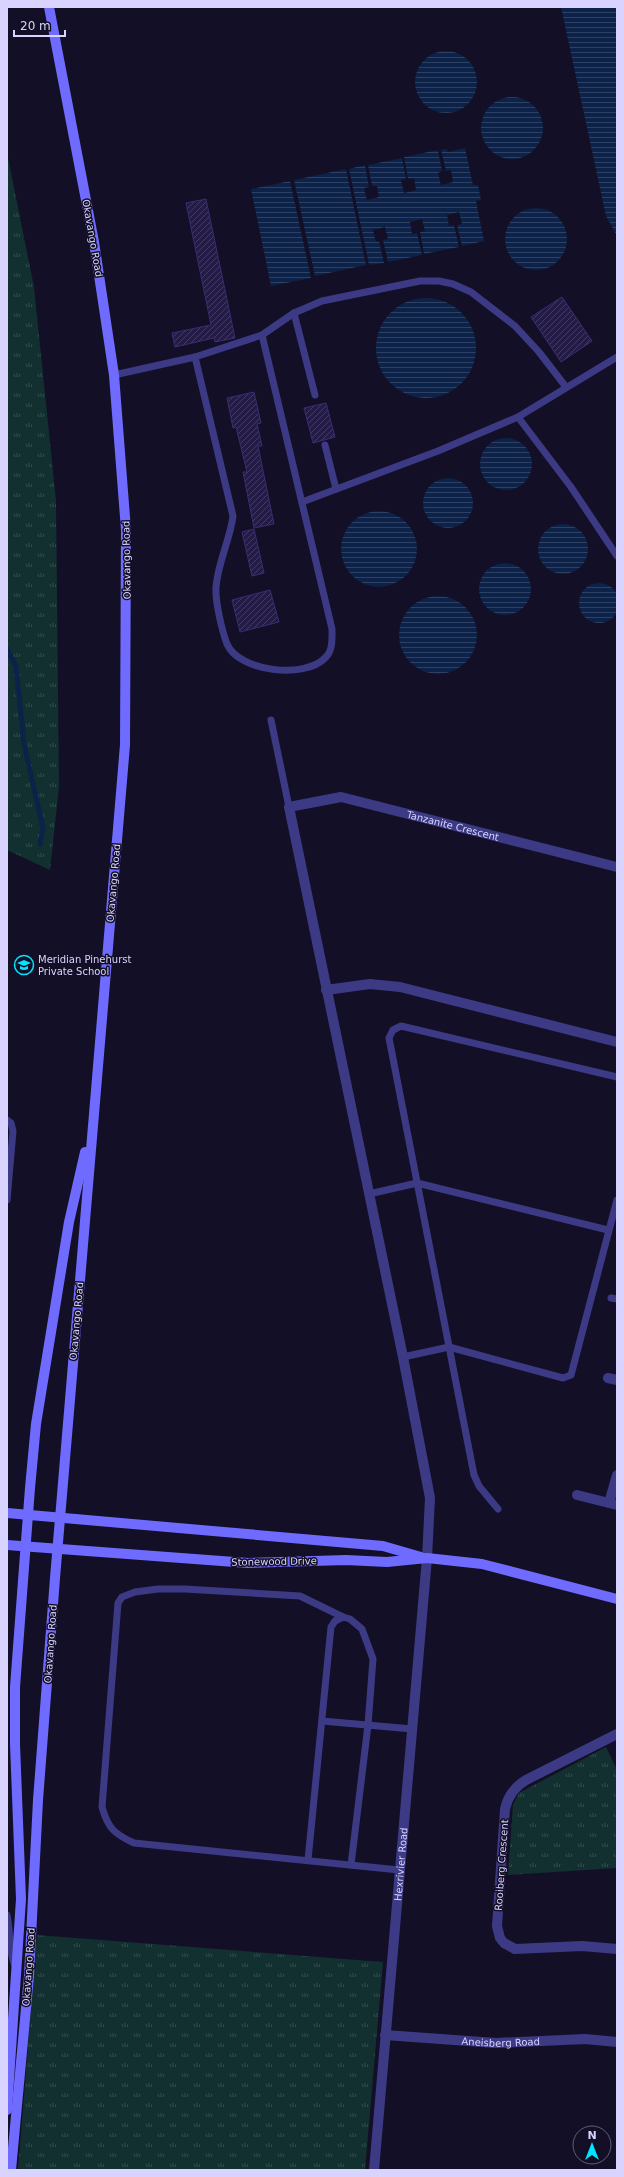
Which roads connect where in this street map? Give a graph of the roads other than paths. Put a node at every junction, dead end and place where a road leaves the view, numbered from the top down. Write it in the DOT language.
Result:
graph roads {
  1 [pos="49,7"];
  2 [pos="294,313"];
  3 [pos="262,335"];
  4 [pos="195,357"];
  5 [pos="617,358"];
  6 [pos="114,375"];
  7 [pos="566,387"];
  8 [pos="315,394"];
  9 [pos="518,417"];
  10 [pos="325,445"];
  11 [pos="336,489"];
  12 [pos="302,502"];
  13 [pos="617,556"];
  14 [pos="271,720"];
  15 [pos="289,807"];
  16 [pos="617,867"];
  17 [pos="326,990"];
  18 [pos="617,1042"];
  19 [pos="617,1077"];
  20 [pos="93,1117"];
  21 [pos="7,1120"];
  22 [pos="8,1180"];
  23 [pos="417,1183"];
  24 [pos="369,1194"];
  25 [pos="7,1200"];
  26 [pos="617,1200"];
  27 [pos="608,1230"];
  28 [pos="448,1347"];
  29 [pos="403,1357"];
  30 [pos="617,1475"];
  31 [pos="577,1495"];
  32 [pos="613,1504"];
  33 [pos="498,1509"];
  34 [pos="7,1513"];
  35 [pos="28,1515"];
  36 [pos="60,1518"];
  37 [pos="7,1545"];
  38 [pos="26,1547"];
  39 [pos="57,1549"];
  40 [pos="427,1558"];
  41 [pos="617,1599"];
  42 [pos="343,1618"];
  43 [pos="322,1721"];
  44 [pos="368,1725"];
  45 [pos="412,1729"];
  46 [pos="617,1734"];
  47 [pos="308,1860"];
  48 [pos="351,1864"];
  49 [pos="399,1870"];
  50 [pos="7,1915"];
  51 [pos="617,1949"];
  52 [pos="17,1970"];
  53 [pos="385,2035"];
  54 [pos="617,2042"];
  55 [pos="7,2110"];
  56 [pos="11,2170"];
  57 [pos="374,2170"];
  1 -- 6 [label="main road, Okavango Road"];
  2 -- 3 [label="lane"];
  2 -- 7 [label="lane"];
  2 -- 8 [label="lane"];
  3 -- 4 [label="lane"];
  3 -- 12 [label="lane"];
  4 -- 6 [label="lane"];
  4 -- 12 [label="lane"];
  5 -- 7 [label="lane"];
  6 -- 20 [label="main road, Okavango Road"];
  7 -- 9 [label="lane"];
  9 -- 11 [label="lane"];
  9 -- 13 [label="lane"];
  10 -- 11 [label="lane"];
  11 -- 12 [label="lane"];
  14 -- 15 [label="lane"];
  15 -- 16 [label="street, Tanzanite Crescent"];
  15 -- 17 [label="street, Hexrivier Road"];
  17 -- 18 [label="street"];
  17 -- 24 [label="street, Hexrivier Road"];
  19 -- 23 [label="lane"];
  20 -- 35 [label="main road, Okavango Road"];
  20 -- 36 [label="main road, Okavango Road"];
  21 -- 22 [label="lane"];
  22 -- 25 [label="lane"];
  23 -- 24 [label="lane"];
  23 -- 27 [label="lane"];
  23 -- 28 [label="lane"];
  24 -- 29 [label="street, Hexrivier Road"];
  26 -- 27 [label="lane"];
  27 -- 28 [label="lane"];
  28 -- 29 [label="lane"];
  28 -- 33 [label="lane"];
  29 -- 40 [label="street, Hexrivier Road"];
  30 -- 32 [label="street"];
  31 -- 32 [label="street"];
  34 -- 35 [label="main road, Stonewood Drive"];
  35 -- 36 [label="main road, Stonewood Drive"];
  35 -- 38 [label="main road, Okavango Road"];
  36 -- 39 [label="main road, Okavango Road"];
  36 -- 40 [label="main road, Stonewood Drive"];
  37 -- 38 [label="main road, Stonewood Drive"];
  38 -- 39 [label="main road, Stonewood Drive"];
  38 -- 52 [label="main road, Okavango Road"];
  39 -- 40 [label="main road, Stonewood Drive"];
  39 -- 56 [label="main road, Okavango Road"];
  40 -- 41 [label="main road, Stonewood Drive"];
  40 -- 45 [label="street, Hexrivier Road"];
  42 -- 43 [label="lane"];
  42 -- 44 [label="lane"];
  42 -- 47 [label="lane"];
  43 -- 44 [label="lane"];
  43 -- 47 [label="lane"];
  44 -- 45 [label="lane"];
  44 -- 48 [label="lane"];
  45 -- 49 [label="street, Hexrivier Road"];
  46 -- 51 [label="street, Rooiberg Crescent"];
  47 -- 48 [label="lane"];
  48 -- 49 [label="lane"];
  49 -- 53 [label="street, Hexrivier Road"];
  50 -- 52 [label="lane"];
  52 -- 55 [label="main road, Okavango Road"];
  53 -- 54 [label="street, Aneisberg Road"];
  53 -- 57 [label="street, Hexrivier Road"];
}
